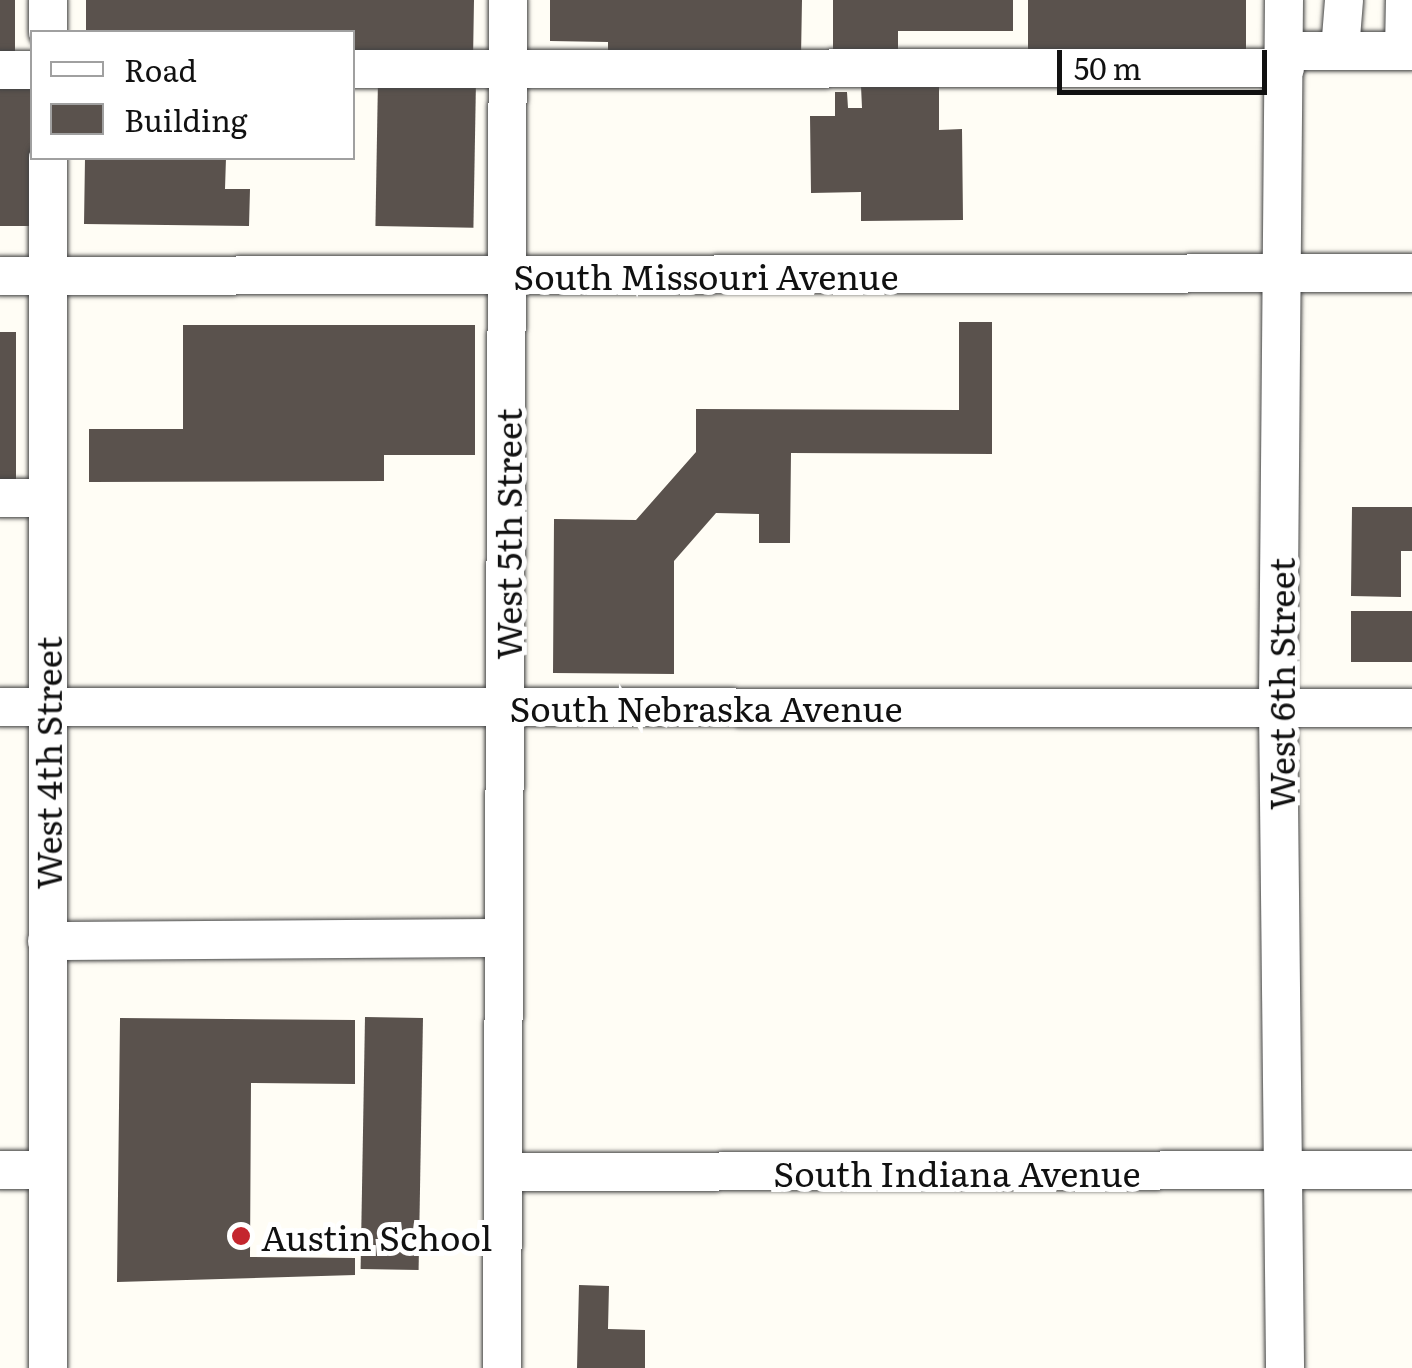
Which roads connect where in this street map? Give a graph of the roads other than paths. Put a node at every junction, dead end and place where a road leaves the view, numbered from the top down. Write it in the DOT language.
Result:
graph roads {
  1 [pos="48,0"];
  2 [pos="508,0"];
  3 [pos="1284,0"];
  4 [pos="1344,0"];
  5 [pos="1405,0"];
  6 [pos="48,30"];
  7 [pos="1340,50"];
  8 [pos="1408,51"];
  9 [pos="1285,59"];
  10 [pos="355,69"];
  11 [pos="507,69"];
  12 [pos="0,70"];
  13 [pos="30,70"];
  14 [pos="48,160"];
  15 [pos="1285,271"];
  16 [pos="1412,273"];
  17 [pos="0,276"];
  18 [pos="509,276"];
  19 [pos="48,277"];
  20 [pos="0,498"];
  21 [pos="48,498"];
  22 [pos="1278,706"];
  23 [pos="0,708"];
  24 [pos="47,708"];
  25 [pos="506,708"];
  26 [pos="1412,708"];
  27 [pos="504,938"];
  28 [pos="47,940"];
  29 [pos="0,1170"];
  30 [pos="46,1170"];
  31 [pos="1412,1170"];
  32 [pos="502,1172"];
  33 [pos="1284,1172"];
  34 [pos="48,1368"];
  35 [pos="502,1368"];
  36 [pos="1284,1368"];
  1 -- 6 [label="street"];
  2 -- 11 [label="street, West 5th Street"];
  3 -- 9 [label="street, West 6th Street"];
  4 -- 7 [label="street"];
  5 -- 8 [label="street"];
  7 -- 8 [label="street"];
  7 -- 9 [label="street"];
  9 -- 11 [label="street"];
  9 -- 15 [label="street, West 6th Street"];
  10 -- 11 [label="street"];
  11 -- 18 [label="street, West 5th Street"];
  12 -- 13 [label="street"];
  14 -- 19 [label="street, West 4th Street"];
  15 -- 16 [label="street, South Missouri Avenue"];
  15 -- 18 [label="street, South Missouri Avenue"];
  15 -- 22 [label="street, West 6th Street"];
  17 -- 19 [label="street, South Missouri Avenue"];
  18 -- 19 [label="street, South Missouri Avenue"];
  18 -- 25 [label="street, West 5th Street"];
  19 -- 21 [label="street, West 4th Street"];
  20 -- 21 [label="street"];
  21 -- 24 [label="street, West 4th Street"];
  22 -- 25 [label="street, South Nebraska Avenue"];
  22 -- 26 [label="street, South Nebraska Avenue"];
  22 -- 33 [label="street, West 6th Street"];
  23 -- 24 [label="street, South Nebraska Avenue"];
  24 -- 25 [label="street, South Nebraska Avenue"];
  24 -- 28 [label="street, West 4th Street"];
  25 -- 27 [label="street, West 5th Street"];
  27 -- 28 [label="street"];
  27 -- 32 [label="street, West 5th Street"];
  28 -- 30 [label="street, West 4th Street"];
  29 -- 30 [label="street"];
  30 -- 34 [label="street, West 4th Street"];
  31 -- 33 [label="street, South Indiana Avenue"];
  32 -- 33 [label="street, South Indiana Avenue"];
  32 -- 35 [label="street, West 5th Street"];
  33 -- 36 [label="street, West 6th Street"];
}
